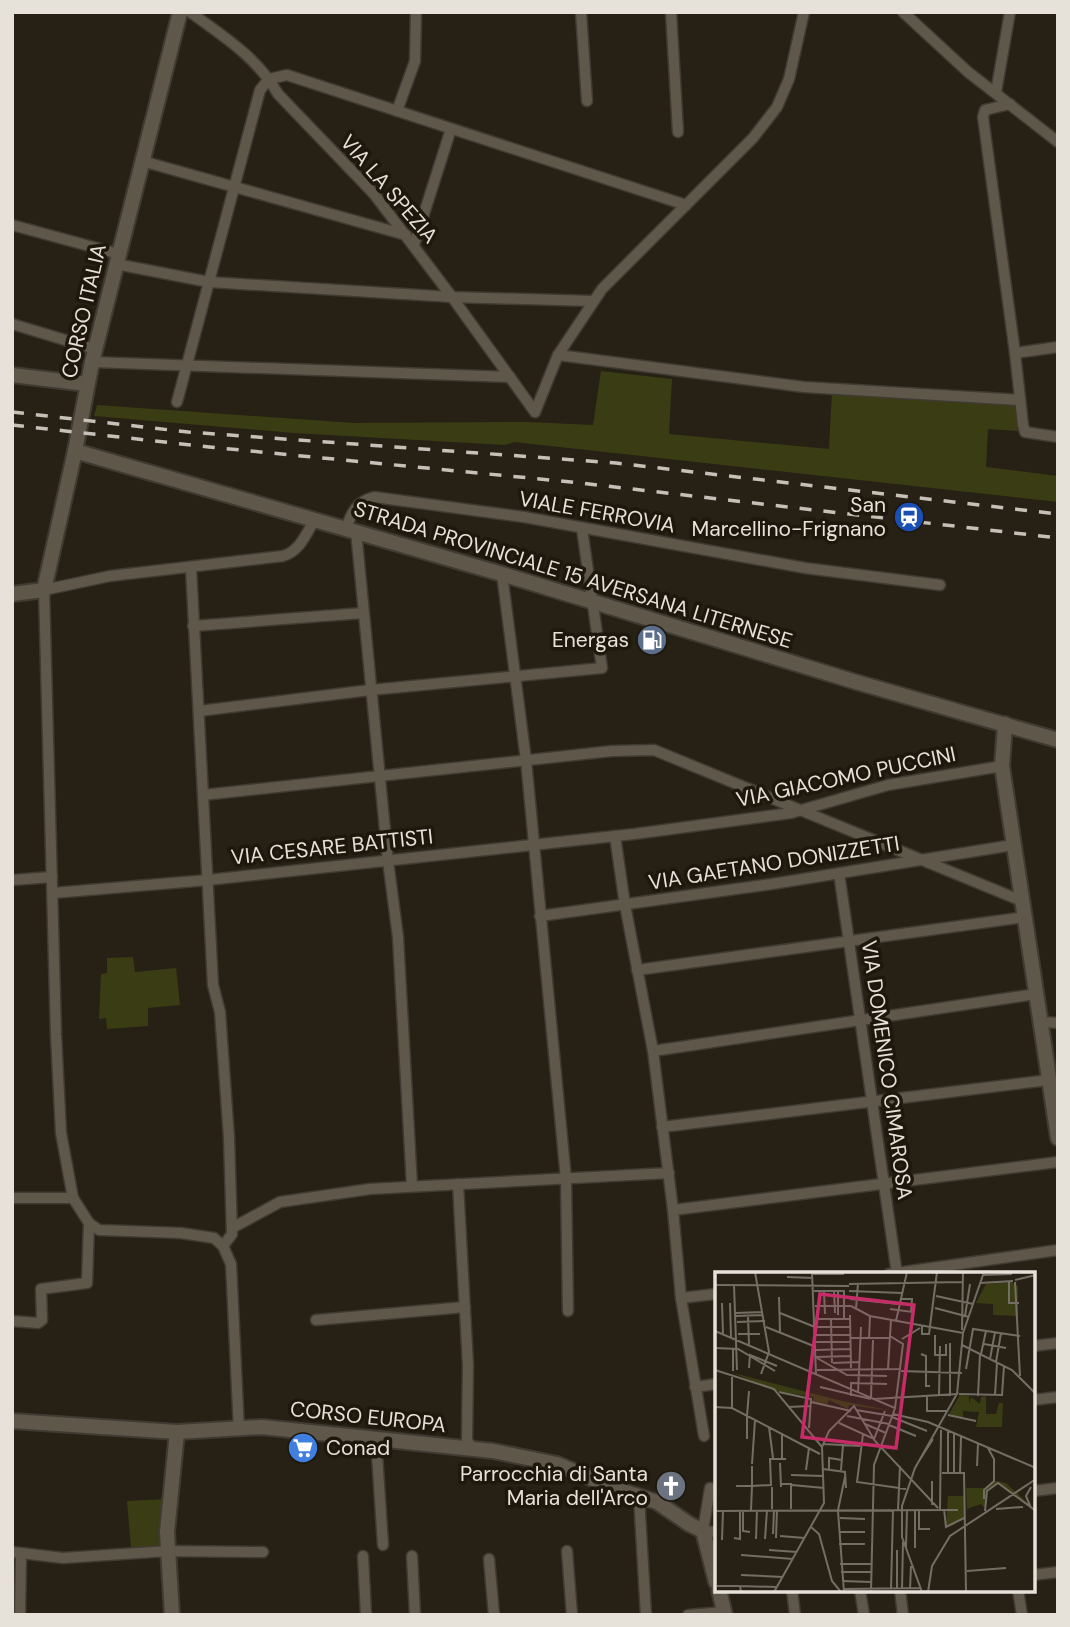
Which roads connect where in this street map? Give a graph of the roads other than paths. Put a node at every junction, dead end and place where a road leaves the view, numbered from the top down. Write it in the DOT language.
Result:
graph roads {
  1 [pos="180,12"];
  2 [pos="190,12"];
  3 [pos="416,12"];
  4 [pos="581,12"];
  5 [pos="671,12"];
  6 [pos="804,12"];
  7 [pos="903,12"];
  8 [pos="1010,12"];
  9 [pos="269,79"];
  10 [pos="996,92"];
  11 [pos="587,101"];
  12 [pos="1010,104"];
  13 [pos="397,111"];
  14 [pos="451,129"];
  15 [pos="678,132"];
  16 [pos="1058,142"];
  17 [pos="142,161"];
  18 [pos="234,186"];
  19 [pos="686,205"];
  20 [pos="12,225"];
  21 [pos="407,235"];
  22 [pos="414,245"];
  23 [pos="117,259"];
  24 [pos="209,282"];
  25 [pos="452,297"];
  26 [pos="593,301"];
  27 [pos="12,324"];
  28 [pos="1058,347"];
  29 [pos="1015,353"];
  30 [pos="93,355"];
  31 [pos="558,355"];
  32 [pos="187,366"];
  33 [pos="12,375"];
  34 [pos="510,377"];
  35 [pos="87,384"];
  36 [pos="1020,400"];
  37 [pos="177,402"];
  38 [pos="1058,437"];
  39 [pos="75,450"];
  40 [pos="315,519"];
  41 [pos="582,529"];
  42 [pos="351,530"];
  43 [pos="191,568"];
  44 [pos="502,574"];
  45 [pos="940,585"];
  46 [pos="44,590"];
  47 [pos="12,594"];
  48 [pos="593,602"];
  49 [pos="363,613"];
  50 [pos="193,626"];
  51 [pos="516,676"];
  52 [pos="370,690"];
  53 [pos="199,712"];
  54 [pos="1005,724"];
  55 [pos="1058,740"];
  56 [pos="526,760"];
  57 [pos="1002,766"];
  58 [pos="379,775"];
  59 [pos="203,794"];
  60 [pos="803,810"];
  61 [pos="615,836"];
  62 [pos="534,844"];
  63 [pos="1013,845"];
  64 [pos="922,859"];
  65 [pos="388,861"];
  66 [pos="839,873"];
  67 [pos="52,877"];
  68 [pos="12,880"];
  69 [pos="208,880"];
  70 [pos="52,893"];
  71 [pos="1022,901"];
  72 [pos="625,905"];
  73 [pos="540,916"];
  74 [pos="1024,918"];
  75 [pos="848,940"];
  76 [pos="637,971"];
  77 [pos="1036,994"];
  78 [pos="860,1019"];
  79 [pos="1040,1022"];
  80 [pos="1058,1023"];
  81 [pos="653,1051"];
  82 [pos="1049,1080"];
  83 [pos="872,1101"];
  84 [pos="662,1127"];
  85 [pos="1058,1138"];
  86 [pos="1058,1162"];
  87 [pos="669,1173"];
  88 [pos="566,1179"];
  89 [pos="884,1183"];
  90 [pos="458,1184"];
  91 [pos="412,1186"];
  92 [pos="12,1198"];
  93 [pos="73,1198"];
  94 [pos="674,1210"];
  95 [pos="89,1223"];
  96 [pos="232,1228"];
  97 [pos="223,1247"];
  98 [pos="1058,1250"];
  99 [pos="895,1272"];
  100 [pos="902,1272"];
  101 [pos="715,1294"];
  102 [pos="681,1298"];
  103 [pos="465,1307"];
  104 [pos="568,1311"];
  105 [pos="316,1320"];
  106 [pos="12,1321"];
  107 [pos="1058,1343"];
  108 [pos="1035,1346"];
  109 [pos="715,1384"];
  110 [pos="695,1387"];
  111 [pos="1058,1397"];
  112 [pos="1035,1400"];
  113 [pos="12,1421"];
  114 [pos="239,1430"];
  115 [pos="177,1432"];
  116 [pos="704,1436"];
  117 [pos="376,1438"];
  118 [pos="474,1449"];
  119 [pos="710,1488"];
  120 [pos="1058,1488"];
  121 [pos="1035,1491"];
  122 [pos="639,1497"];
  123 [pos="710,1532"];
  124 [pos="383,1545"];
  125 [pos="168,1551"];
  126 [pos="567,1551"];
  127 [pos="263,1552"];
  128 [pos="17,1553"];
  129 [pos="363,1556"];
  130 [pos="412,1556"];
  131 [pos="489,1559"];
  132 [pos="1058,1572"];
  133 [pos="715,1574"];
  134 [pos="1035,1575"];
  135 [pos="720,1592"];
  136 [pos="792,1592"];
  137 [pos="860,1592"];
  138 [pos="900,1592"];
  139 [pos="1018,1592"];
  140 [pos="725,1613"];
  141 [pos="20,1615"];
  142 [pos="172,1615"];
  143 [pos="366,1615"];
  144 [pos="415,1615"];
  145 [pos="494,1615"];
  146 [pos="572,1615"];
  147 [pos="646,1615"];
  148 [pos="688,1615"];
  149 [pos="796,1615"];
  150 [pos="864,1615"];
  151 [pos="904,1615"];
  152 [pos="1022,1615"];
  1 -- 17 [label="street, CORSO ITALIA"];
  2 -- 9 [label="street, VIA LA SPEZIA"];
  3 -- 13 [label="street"];
  4 -- 11 [label="street"];
  5 -- 15 [label="street"];
  6 -- 19 [label="street"];
  7 -- 10 [label="street"];
  8 -- 10 [label="street"];
  9 -- 13 [label="street"];
  9 -- 18 [label="street"];
  9 -- 21 [label="street, VIA LA SPEZIA"];
  10 -- 12 [label="street"];
  12 -- 16 [label="street"];
  12 -- 29 [label="street"];
  13 -- 14 [label="street"];
  14 -- 19 [label="street"];
  14 -- 22 [label="street"];
  17 -- 18 [label="street"];
  17 -- 23 [label="street, CORSO ITALIA"];
  18 -- 21 [label="street"];
  18 -- 24 [label="street"];
  19 -- 26 [label="street"];
  20 -- 23 [label="street"];
  21 -- 22 [label="street, VIA LA SPEZIA"];
  22 -- 25 [label="street, VIA LA SPEZIA"];
  23 -- 24 [label="street"];
  23 -- 30 [label="street, CORSO ITALIA"];
  24 -- 25 [label="street"];
  24 -- 32 [label="street"];
  25 -- 26 [label="street"];
  25 -- 34 [label="street, VIA LA SPEZIA"];
  26 -- 31 [label="street"];
  27 -- 30 [label="street"];
  28 -- 29 [label="street"];
  29 -- 36 [label="street"];
  30 -- 32 [label="street"];
  30 -- 35 [label="street, CORSO ITALIA"];
  31 -- 34 [label="street, VIA LA SPEZIA"];
  31 -- 36 [label="street"];
  32 -- 34 [label="street"];
  32 -- 37 [label="street"];
  33 -- 35 [label="street"];
  35 -- 39 [label="street, CORSO ITALIA"];
  36 -- 38 [label="street"];
  39 -- 40 [label="street, STRADA PROVINCIALE 15 AVERSANA LITERNESE"];
  39 -- 46 [label="street, CORSO ITALIA"];
  40 -- 42 [label="street, STRADA PROVINCIALE 15 AVERSANA LITERNESE"];
  40 -- 43 [label="street"];
  41 -- 42 [label="street, VIALE FERROVIA"];
  41 -- 45 [label="street, VIALE FERROVIA"];
  41 -- 48 [label="street"];
  42 -- 44 [label="street, STRADA PROVINCIALE 15 AVERSANA LITERNESE"];
  42 -- 49 [label="street"];
  43 -- 46 [label="street"];
  43 -- 50 [label="street"];
  44 -- 48 [label="street, STRADA PROVINCIALE 15 AVERSANA LITERNESE"];
  44 -- 51 [label="street"];
  46 -- 47 [label="street"];
  46 -- 67 [label="street"];
  48 -- 51 [label="street"];
  48 -- 54 [label="street, STRADA PROVINCIALE 15 AVERSANA LITERNESE"];
  49 -- 50 [label="street"];
  49 -- 52 [label="street"];
  50 -- 53 [label="street"];
  51 -- 52 [label="street"];
  51 -- 56 [label="street"];
  52 -- 53 [label="street"];
  52 -- 58 [label="street"];
  53 -- 59 [label="street"];
  54 -- 55 [label="street, STRADA PROVINCIALE 15 AVERSANA LITERNESE"];
  54 -- 57 [label="street"];
  56 -- 58 [label="street"];
  56 -- 60 [label="street"];
  56 -- 62 [label="street"];
  57 -- 60 [label="street, VIA GIACOMO PUCCINI"];
  57 -- 63 [label="street"];
  58 -- 59 [label="street"];
  58 -- 65 [label="street"];
  59 -- 69 [label="street"];
  60 -- 61 [label="street, VIA GIACOMO PUCCINI"];
  60 -- 64 [label="street"];
  61 -- 62 [label="street, VIA CESARE BATTISTI"];
  61 -- 72 [label="street"];
  62 -- 65 [label="street, VIA CESARE BATTISTI"];
  62 -- 73 [label="street"];
  63 -- 64 [label="street, VIA GAETANO DONIZZETTI"];
  63 -- 71 [label="street"];
  64 -- 66 [label="street, VIA GAETANO DONIZZETTI"];
  64 -- 71 [label="street"];
  65 -- 69 [label="street, VIA CESARE BATTISTI"];
  65 -- 91 [label="street"];
  66 -- 72 [label="street, VIA GAETANO DONIZZETTI"];
  66 -- 75 [label="street, VIA DOMENICO CIMAROSA"];
  67 -- 68 [label="street"];
  67 -- 70 [label="street"];
  69 -- 70 [label="street, VIA CESARE BATTISTI"];
  69 -- 96 [label="street"];
  70 -- 93 [label="street"];
  71 -- 74 [label="street"];
  72 -- 73 [label="street, VIA GAETANO DONIZZETTI"];
  72 -- 76 [label="street"];
  73 -- 88 [label="street"];
  74 -- 75 [label="street"];
  74 -- 77 [label="street"];
  75 -- 76 [label="street"];
  75 -- 78 [label="street, VIA DOMENICO CIMAROSA"];
  76 -- 81 [label="street"];
  77 -- 78 [label="street"];
  77 -- 79 [label="street"];
  78 -- 81 [label="street"];
  78 -- 83 [label="street, VIA DOMENICO CIMAROSA"];
  79 -- 80 [label="street"];
  79 -- 82 [label="street"];
  81 -- 84 [label="street"];
  82 -- 83 [label="street"];
  82 -- 85 [label="street"];
  83 -- 84 [label="street"];
  83 -- 89 [label="street, VIA DOMENICO CIMAROSA"];
  84 -- 87 [label="street"];
  86 -- 89 [label="street"];
  87 -- 88 [label="street"];
  87 -- 94 [label="street"];
  88 -- 90 [label="street"];
  88 -- 104 [label="street"];
  89 -- 94 [label="street"];
  89 -- 99 [label="street, VIA DOMENICO CIMAROSA"];
  90 -- 91 [label="street"];
  90 -- 103 [label="street"];
  91 -- 96 [label="street"];
  92 -- 93 [label="street"];
  93 -- 95 [label="street"];
  94 -- 102 [label="street"];
  95 -- 97 [label="street"];
  95 -- 106 [label="street"];
  96 -- 97 [label="street"];
  97 -- 114 [label="street"];
  98 -- 100 [label="street"];
  101 -- 102 [label="street"];
  102 -- 110 [label="street"];
  103 -- 105 [label="street"];
  103 -- 118 [label="street"];
  107 -- 108 [label="street"];
  109 -- 110 [label="street"];
  110 -- 116 [label="street"];
  111 -- 112 [label="street"];
  113 -- 115 [label="street, CORSO EUROPA"];
  114 -- 115 [label="street, CORSO EUROPA"];
  114 -- 117 [label="street, CORSO EUROPA"];
  115 -- 125 [label="street"];
  117 -- 118 [label="street, CORSO EUROPA"];
  117 -- 124 [label="street"];
  118 -- 122 [label="street, CORSO EUROPA"];
  119 -- 123 [label="street"];
  120 -- 121 [label="street"];
  122 -- 123 [label="street, CORSO EUROPA"];
  122 -- 147 [label="street"];
  123 -- 133 [label="street"];
  125 -- 127 [label="street"];
  125 -- 128 [label="street"];
  125 -- 142 [label="street"];
  126 -- 146 [label="street"];
  128 -- 141 [label="street"];
  129 -- 143 [label="street"];
  130 -- 144 [label="street"];
  131 -- 145 [label="street"];
  132 -- 134 [label="street"];
  135 -- 140 [label="street"];
  136 -- 149 [label="street"];
  137 -- 150 [label="street"];
  138 -- 151 [label="street"];
  139 -- 152 [label="street"];
  140 -- 148 [label="street"];
}
